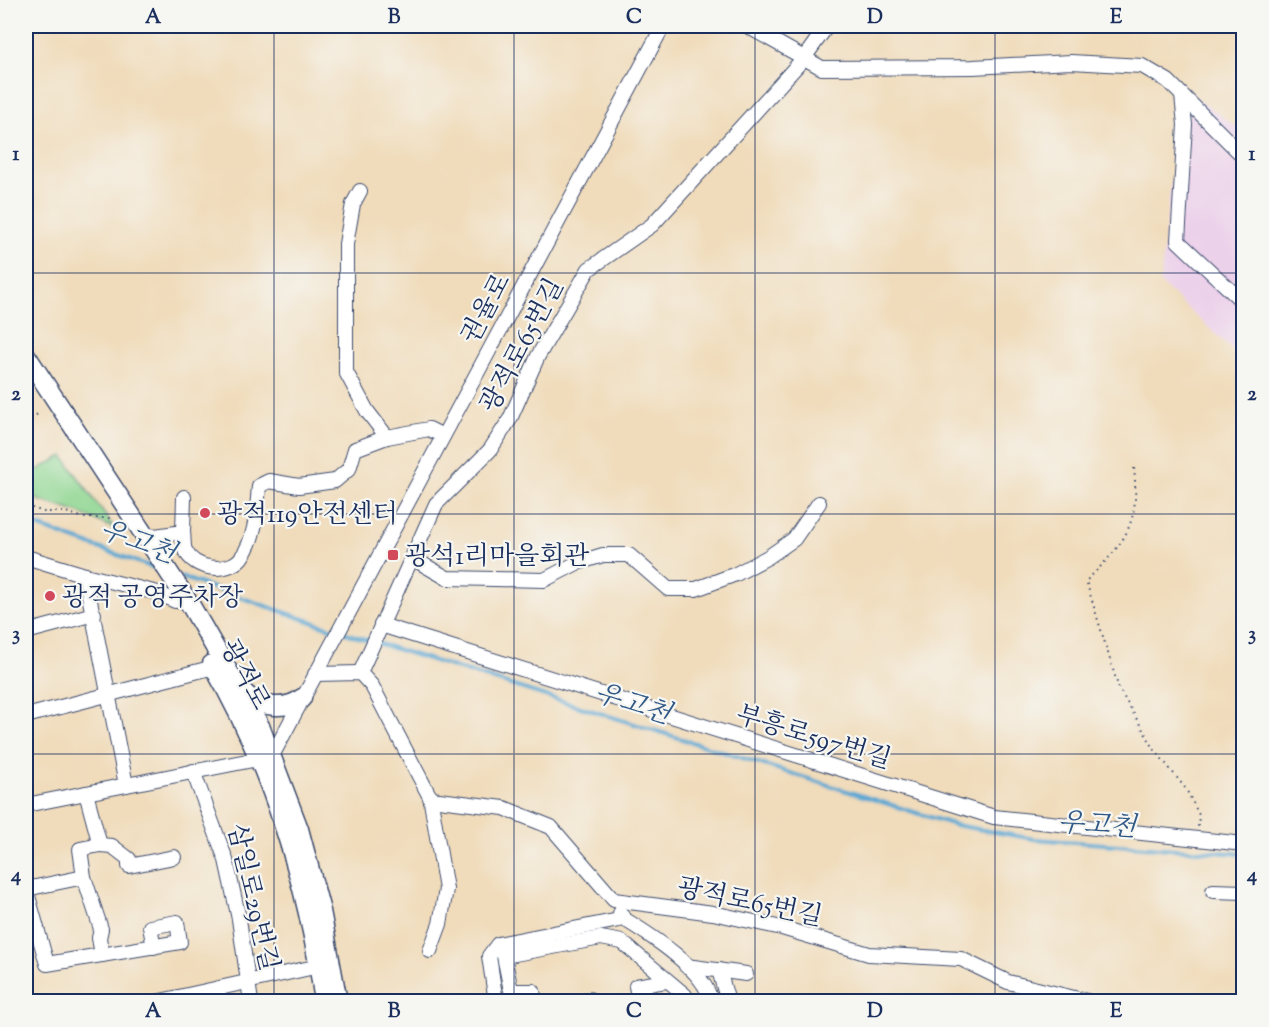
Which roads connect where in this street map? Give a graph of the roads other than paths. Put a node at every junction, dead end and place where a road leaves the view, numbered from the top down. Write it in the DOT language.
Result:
graph roads {
  1 [pos="663,26"];
  2 [pos="747,26"];
  3 [pos="827,26"];
  4 [pos="804,58"];
  5 [pos="1182,95"];
  6 [pos="1244,157"];
  7 [pos="360,191"];
  8 [pos="1244,303"];
  9 [pos="26,354"];
  10 [pos="26,375"];
  11 [pos="443,436"];
  12 [pos="387,437"];
  13 [pos="183,497"];
  14 [pos="819,503"];
  15 [pos="183,532"];
  16 [pos="146,545"];
  17 [pos="26,557"];
  18 [pos="412,558"];
  19 [pos="85,575"];
  20 [pos="176,596"];
  21 [pos="94,614"];
  22 [pos="379,629"];
  23 [pos="26,632"];
  24 [pos="214,667"];
  25 [pos="360,673"];
  26 [pos="315,674"];
  27 [pos="237,683"];
  28 [pos="109,696"];
  29 [pos="302,698"];
  30 [pos="26,716"];
  31 [pos="266,757"];
  32 [pos="193,771"];
  33 [pos="126,785"];
  34 [pos="86,793"];
  35 [pos="430,796"];
  36 [pos="26,805"];
  37 [pos="1244,844"];
  38 [pos="100,845"];
  39 [pos="174,857"];
  40 [pos="84,877"];
  41 [pos="1213,891"];
  42 [pos="1244,892"];
  43 [pos="614,900"];
  44 [pos="28,911"];
  45 [pos="624,919"];
  46 [pos="154,947"];
  47 [pos="430,951"];
  48 [pos="102,955"];
  49 [pos="319,966"];
  50 [pos="686,966"];
  51 [pos="719,970"];
  52 [pos="746,974"];
  53 [pos="666,981"];
  54 [pos="249,982"];
  55 [pos="156,1002"];
  56 [pos="251,1002"];
  57 [pos="324,1002"];
  58 [pos="338,1002"];
  59 [pos="496,1002"];
  60 [pos="535,1002"];
  61 [pos="580,1002"];
  62 [pos="595,1002"];
  63 [pos="639,1002"];
  64 [pos="687,1002"];
  65 [pos="711,1002"];
  66 [pos="728,1002"];
  67 [pos="1091,1002"];
  1 -- 11 [label="street, 권율로"];
  2 -- 4 [label="street"];
  3 -- 4 [label="street, 광적로65번길"];
  4 -- 5 [label="street"];
  4 -- 18 [label="street, 광적로65번길"];
  5 -- 6 [label="street"];
  5 -- 8 [label="street"];
  7 -- 12 [label="street"];
  9 -- 16 [label="main road"];
  10 -- 16 [label="main road"];
  11 -- 12 [label="street"];
  11 -- 26 [label="street, 권율로"];
  12 -- 15 [label="street"];
  13 -- 15 [label="street"];
  14 -- 18 [label="street"];
  15 -- 16 [label="street"];
  16 -- 20 [label="main road"];
  17 -- 19 [label="street"];
  18 -- 22 [label="street, 광적로65번길"];
  19 -- 20 [label="street"];
  19 -- 21 [label="street"];
  20 -- 24 [label="main road, 광적로"];
  20 -- 27 [label="main road, 광적로"];
  21 -- 23 [label="street"];
  21 -- 28 [label="street"];
  22 -- 25 [label="street, 광적로65번길"];
  22 -- 37 [label="street, 부흥로597번길"];
  24 -- 28 [label="street"];
  24 -- 31 [label="main road, 광적로"];
  25 -- 26 [label="street"];
  25 -- 35 [label="street"];
  26 -- 29 [label="street"];
  27 -- 29 [label="main road"];
  27 -- 31 [label="main road, 광적로"];
  28 -- 30 [label="street"];
  28 -- 33 [label="street"];
  29 -- 31 [label="street"];
  31 -- 32 [label="street"];
  31 -- 49 [label="main road, 광적로"];
  31 -- 58 [label="main road, 광적로"];
  32 -- 33 [label="street"];
  32 -- 54 [label="street, 삼일로29번길"];
  33 -- 34 [label="street"];
  34 -- 36 [label="street"];
  34 -- 38 [label="street"];
  35 -- 43 [label="street"];
  35 -- 47 [label="street"];
  38 -- 39 [label="street"];
  38 -- 40 [label="street"];
  40 -- 44 [label="street"];
  40 -- 48 [label="street"];
  41 -- 42 [label="street"];
  43 -- 45 [label="street"];
  43 -- 67 [label="street, 광적로65번길"];
  44 -- 48 [label="street"];
  45 -- 50 [label="street"];
  45 -- 59 [label="street"];
  46 -- 48 [label="street"];
  49 -- 54 [label="street"];
  49 -- 57 [label="main road, 광적로"];
  50 -- 51 [label="street"];
  50 -- 65 [label="street"];
  51 -- 52 [label="street"];
  51 -- 66 [label="street"];
  53 -- 60 [label="street"];
  53 -- 63 [label="street"];
  53 -- 64 [label="street"];
  54 -- 55 [label="street"];
  54 -- 56 [label="street, 삼일로29번길"];
  61 -- 62 [label="street"];
}
